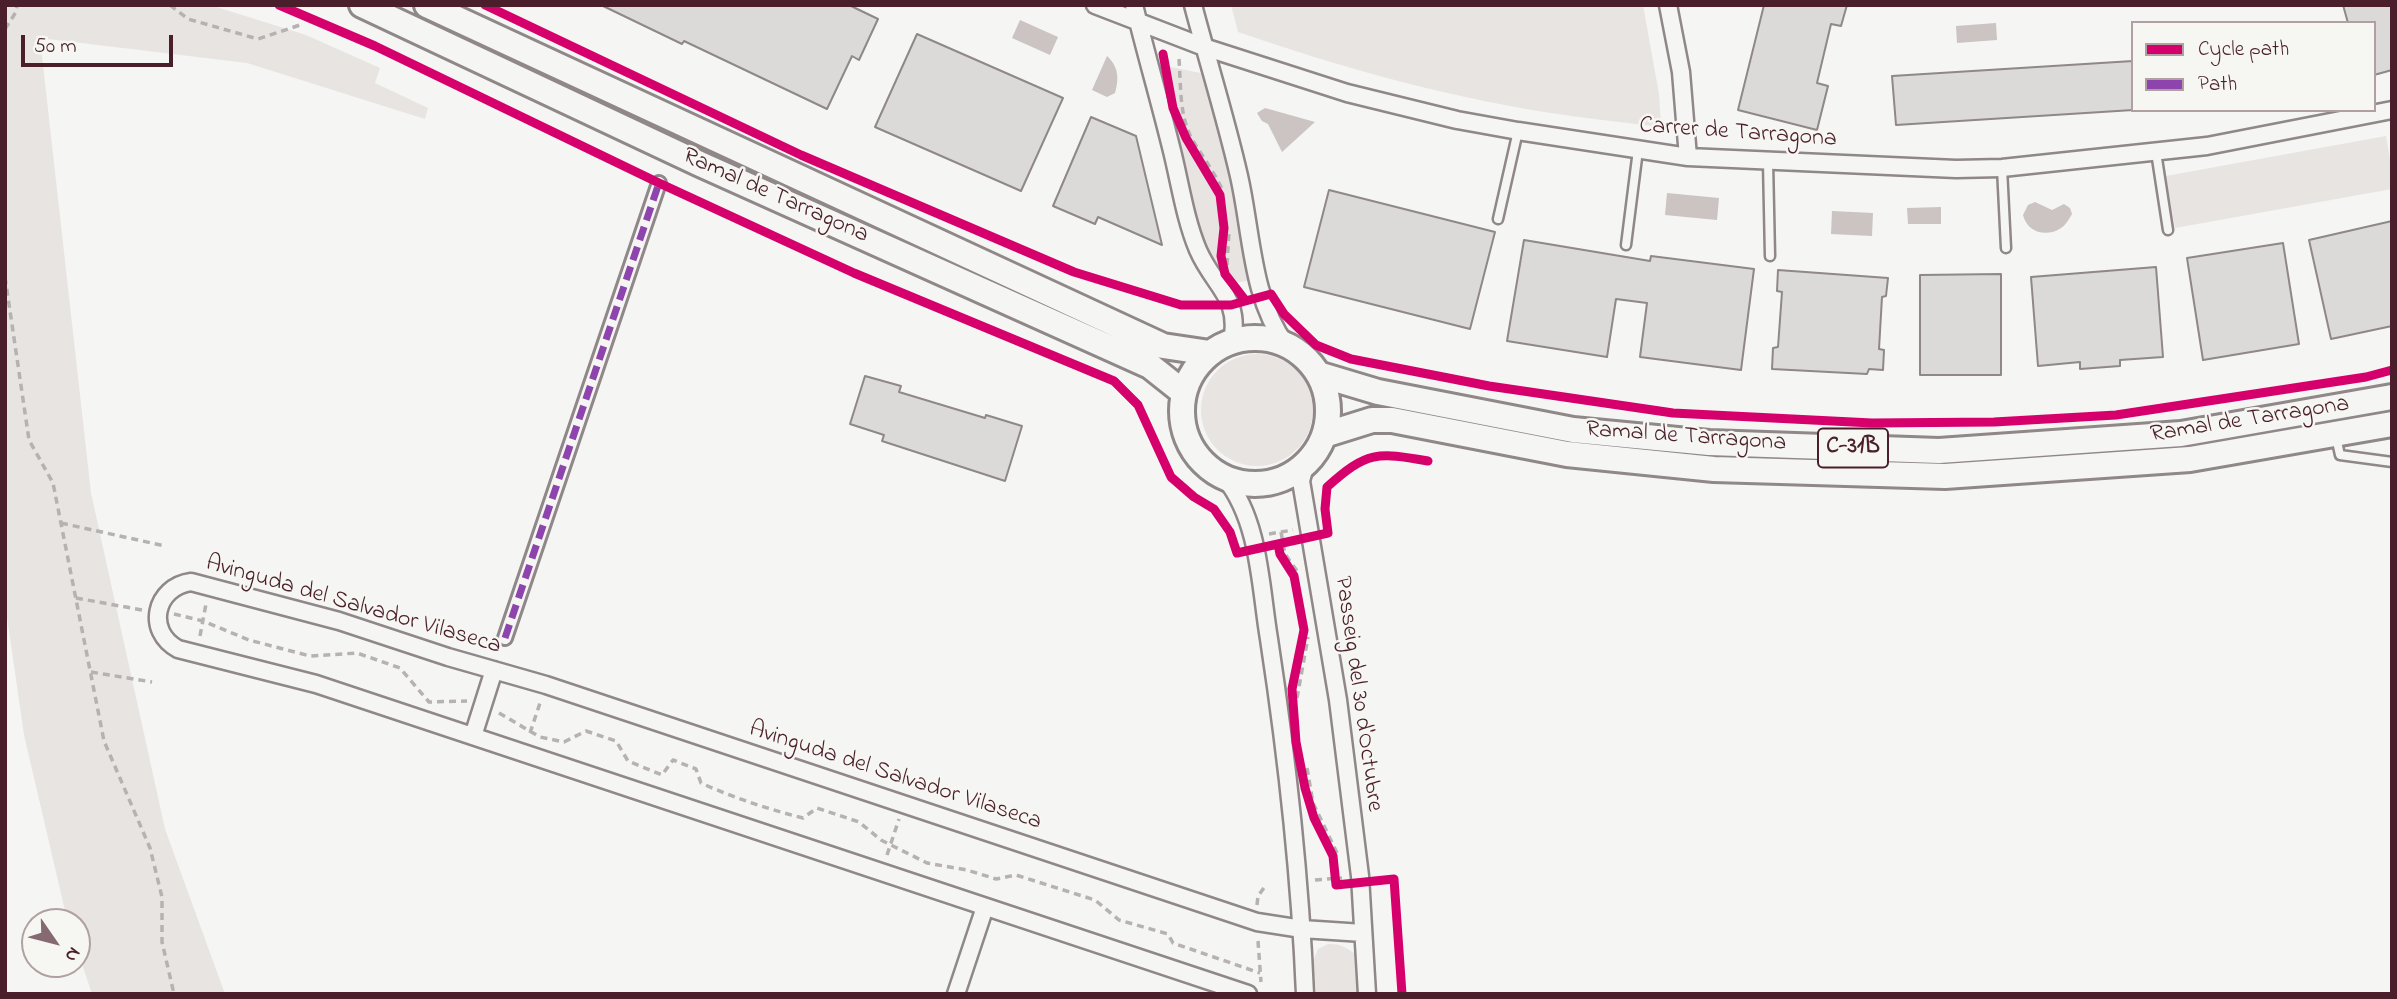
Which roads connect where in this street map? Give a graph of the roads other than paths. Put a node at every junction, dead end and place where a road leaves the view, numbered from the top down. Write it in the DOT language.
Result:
graph roads {
  1 [pos="362,5"];
  2 [pos="427,5"];
  3 [pos="1096,5"];
  4 [pos="1134,5"];
  5 [pos="1193,5"];
  6 [pos="1668,5"];
  7 [pos="448,12"];
  8 [pos="1138,23"];
  9 [pos="1204,47"];
  10 [pos="2392,110"];
  11 [pos="1518,131"];
  12 [pos="1638,150"];
  13 [pos="2156,152"];
  14 [pos="1688,157"];
  15 [pos="1768,162"];
  16 [pos="2002,168"];
  17 [pos="659,183"];
  18 [pos="1498,219"];
  19 [pos="2168,230"];
  20 [pos="1626,245"];
  21 [pos="2006,248"];
  22 [pos="1770,256"];
  23 [pos="1286,345"];
  24 [pos="1221,348"];
  25 [pos="1318,374"];
  26 [pos="1184,393"];
  27 [pos="2392,397"];
  28 [pos="2392,424"];
  29 [pos="2336,434"];
  30 [pos="1324,435"];
  31 [pos="1307,462"];
  32 [pos="2392,462"];
  33 [pos="1225,478"];
  34 [pos="505,638"];
  35 [pos="494,670"];
  36 [pos="472,736"];
  37 [pos="985,907"];
  38 [pos="1302,929"];
  39 [pos="1363,933"];
  40 [pos="956,994"];
  41 [pos="1248,994"];
  42 [pos="1305,994"];
  43 [pos="1367,994"];
  1 -- 26 [label="main road, Ramal de Tarragona"];
  2 -- 7 [label="main road, Ramal de Tarragona"];
  3 -- 8 [label="street, Carrer de Tarragona"];
  4 -- 8 [label="street"];
  5 -- 9 [label="street"];
  6 -- 14 [label="street"];
  7 -- 24 [label="main road, Ramal de Tarragona"];
  8 -- 9 [label="street, Carrer de Tarragona"];
  8 -- 24 [label="street"];
  9 -- 11 [label="street, Carrer de Tarragona"];
  9 -- 23 [label="street"];
  10 -- 13 [label="street, Carrer de Tarragona"];
  11 -- 12 [label="street, Carrer de Tarragona"];
  11 -- 18 [label="lane"];
  12 -- 14 [label="street, Carrer de Tarragona"];
  12 -- 20 [label="lane"];
  13 -- 16 [label="street, Carrer de Tarragona"];
  13 -- 19 [label="lane"];
  14 -- 15 [label="street, Carrer de Tarragona"];
  15 -- 16 [label="street, Carrer de Tarragona"];
  15 -- 22 [label="lane"];
  16 -- 21 [label="lane"];
  17 -- 34 [label="street"];
  23 -- 24 [label="main road"];
  23 -- 25 [label="main road, C-31B"];
  24 -- 26 [label="main road"];
  25 -- 27 [label="main road, Ramal de Tarragona / C-31B"];
  25 -- 30 [label="main road, C-31B"];
  26 -- 33 [label="main road"];
  28 -- 29 [label="main road, Ramal de Tarragona / C-31B"];
  29 -- 30 [label="main road, Ramal de Tarragona / C-31B"];
  29 -- 32 [label="lane"];
  30 -- 31 [label="main road, C-31B"];
  31 -- 33 [label="main road, C-31B"];
  31 -- 39 [label="street, Passeig del 30 d'Octubre"];
  33 -- 38 [label="street"];
  35 -- 36 [label="street"];
  35 -- 36 [label="street, Avinguda del Salvador Vilaseca"];
  35 -- 38 [label="street, Avinguda del Salvador Vilaseca"];
  36 -- 37 [label="street"];
  37 -- 40 [label="street"];
  37 -- 41 [label="street"];
  38 -- 39 [label="street"];
  38 -- 42 [label="street"];
  39 -- 43 [label="street, Passeig del 30 d'Octubre"];
}
